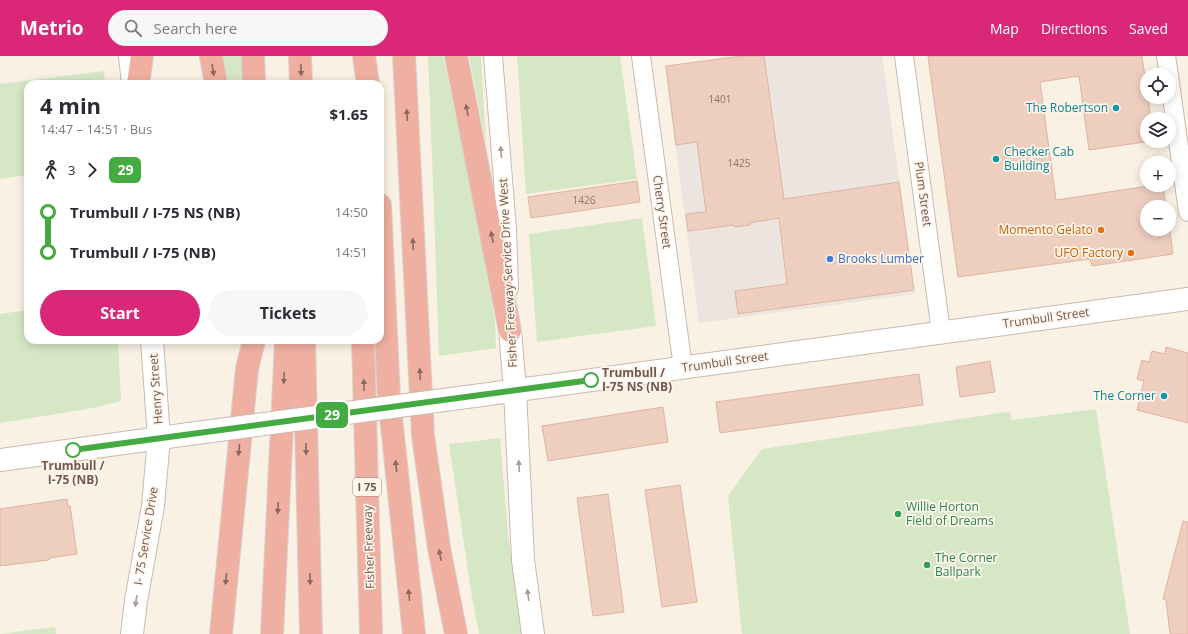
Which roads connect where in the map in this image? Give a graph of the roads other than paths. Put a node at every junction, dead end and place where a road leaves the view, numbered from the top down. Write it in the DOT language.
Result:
graph roads {
  1 [pos="130,56"];
  2 [pos="142,56"];
  3 [pos="211,56"];
  4 [pos="253,56"];
  5 [pos="300,56"];
  6 [pos="354,56"];
  7 [pos="364,56"];
  8 [pos="404,56"];
  9 [pos="456,56"];
  10 [pos="493,56"];
  11 [pos="641,56"];
  12 [pos="904,56"];
  13 [pos="1166,56"];
  14 [pos="1168,68"];
  15 [pos="133,80"];
  16 [pos="139,80"];
  17 [pos="215,80"];
  18 [pos="254,80"];
  19 [pos="301,80"];
  20 [pos="355,80"];
  21 [pos="367,80"];
  22 [pos="1173,104"];
  23 [pos="1188,212"];
  24 [pos="384,291"];
  25 [pos="1188,298"];
  26 [pos="510,331"];
  27 [pos="941,332"];
  28 [pos="152,344"];
  29 [pos="245,344"];
  30 [pos="253,344"];
  31 [pos="286,344"];
  32 [pos="304,344"];
  33 [pos="363,344"];
  34 [pos="684,368"];
  35 [pos="247,369"];
  36 [pos="515,390"];
  37 [pos="159,438"];
  38 [pos="0,460"];
  39 [pos="132,634"];
  40 [pos="221,634"];
  41 [pos="272,634"];
  42 [pos="311,634"];
  43 [pos="371,634"];
  44 [pos="414,634"];
  45 [pos="456,634"];
  46 [pos="534,634"];
  1 -- 15 [label="street"];
  2 -- 16 [label="highway"];
  3 -- 17 [label="highway, one-way"];
  4 -- 18 [label="highway"];
  5 -- 19 [label="highway, one-way"];
  6 -- 20 [label="highway"];
  7 -- 21 [label="highway"];
  45 -- 8 [label="highway, one-way"];
  26 -- 9 [label="highway, one-way"];
  26 -- 10 [label="street, Fisher Freeway Service Drive West, one-way"];
  11 -- 34 [label="street, Cherry Street"];
  12 -- 27 [label="street, Plum Street"];
  13 -- 14 [label="street"];
  22 -- 23 [label="street"];
  44 -- 24 [label="highway, one-way"];
  25 -- 27 [label="street, Trumbull Street"];
  26 -- 36 [label="street, Fisher Freeway Service Drive West"];
  27 -- 34 [label="street, Trumbull Street"];
  28 -- 37 [label="street, Henry Street"];
  29 -- 35 [label="highway"];
  30 -- 35 [label="highway"];
  31 -- 41 [label="highway, one-way"];
  32 -- 42 [label="highway, one-way"];
  43 -- 33 [label="highway, Fisher Freeway / I 75, one-way"];
  34 -- 36 [label="street, Trumbull Street"];
  35 -- 40 [label="highway, one-way"];
  36 -- 37 [label="street, Trumbull Street, bridge"];
  46 -- 36 [label="street, Fisher Freeway Service Drive West, one-way"];
  37 -- 38 [label="street, Trumbull Street"];
  37 -- 39 [label="street, I- 75 Service Drive, one-way"];
}
